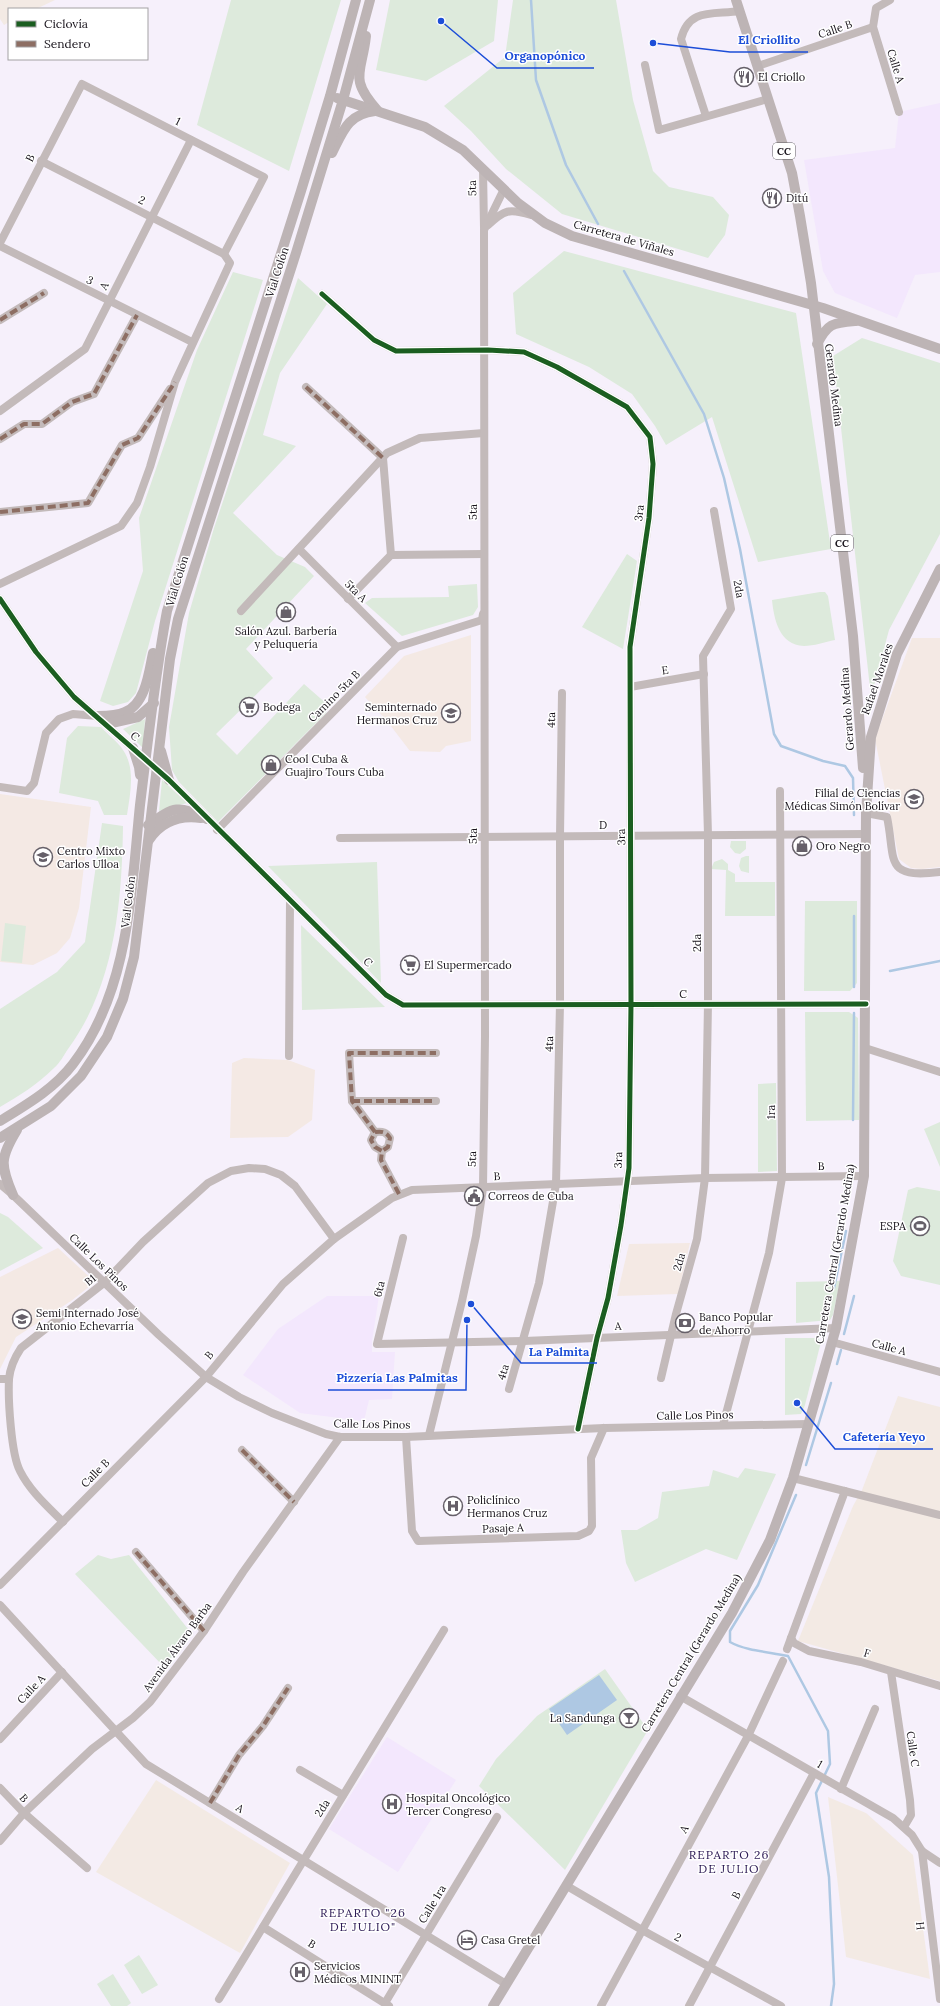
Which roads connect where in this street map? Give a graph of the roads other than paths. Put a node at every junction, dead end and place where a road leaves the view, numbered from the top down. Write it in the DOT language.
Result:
graph roads {
  1 [pos="356,0"];
  2 [pos="736,0"];
  3 [pos="890,0"];
  4 [pos="370,2"];
  5 [pos="740,11"];
  6 [pos="873,27"];
  7 [pos="645,65"];
  8 [pos="758,66"];
  9 [pos="82,84"];
  10 [pos="330,96"];
  11 [pos="768,99"];
  12 [pos="343,100"];
  13 [pos="378,111"];
  14 [pos="899,112"];
  15 [pos="706,116"];
  16 [pos="191,140"];
  17 [pos="41,161"];
  18 [pos="482,169"];
  19 [pos="504,189"];
  20 [pos="310,210"];
  21 [pos="535,216"];
  22 [pos="151,217"];
  23 [pos="484,230"];
  24 [pos="0,244"];
  25 [pos="224,254"];
  26 [pos="44,293"];
  27 [pos="322,294"];
  28 [pos="109,302"];
  29 [pos="813,306"];
  30 [pos="137,315"];
  31 [pos="0,320"];
  32 [pos="860,321"];
  33 [pos="192,342"];
  34 [pos="817,344"];
  35 [pos="940,349"];
  36 [pos="483,350"];
  37 [pos="175,382"];
  38 [pos="306,387"];
  39 [pos="0,411"];
  40 [pos="484,433"];
  41 [pos="0,439"];
  42 [pos="383,458"];
  43 [pos="714,511"];
  44 [pos="0,512"];
  45 [pos="299,549"];
  46 [pos="484,554"];
  47 [pos="391,555"];
  48 [pos="940,569"];
  49 [pos="0,584"];
  50 [pos="0,599"];
  51 [pos="348,599"];
  52 [pos="167,611"];
  53 [pos="241,611"];
  54 [pos="484,611"];
  55 [pos="397,648"];
  56 [pos="704,674"];
  57 [pos="630,686"];
  58 [pos="166,692"];
  59 [pos="562,693"];
  60 [pos="153,704"];
  61 [pos="98,716"];
  62 [pos="107,724"];
  63 [pos="160,741"];
  64 [pos="133,748"];
  65 [pos="146,759"];
  66 [pos="156,769"];
  67 [pos="169,780"];
  68 [pos="867,781"];
  69 [pos="0,787"];
  70 [pos="780,791"];
  71 [pos="141,803"];
  72 [pos="866,813"];
  73 [pos="207,819"];
  74 [pos="150,824"];
  75 [pos="218,830"];
  76 [pos="137,833"];
  77 [pos="866,834"];
  78 [pos="708,835"];
  79 [pos="781,835"];
  80 [pos="560,836"];
  81 [pos="631,836"];
  82 [pos="340,838"];
  83 [pos="484,838"];
  84 [pos="148,842"];
  85 [pos="940,872"];
  86 [pos="290,900"];
  87 [pos="781,1003"];
  88 [pos="560,1004"];
  89 [pos="631,1004"];
  90 [pos="708,1004"];
  91 [pos="866,1004"];
  92 [pos="484,1005"];
  93 [pos="865,1048"];
  94 [pos="436,1053"];
  95 [pos="289,1056"];
  96 [pos="940,1072"];
  97 [pos="352,1101"];
  98 [pos="436,1101"];
  99 [pos="0,1122"];
  100 [pos="18,1128"];
  101 [pos="375,1132"];
  102 [pos="0,1138"];
  103 [pos="382,1151"];
  104 [pos="864,1176"];
  105 [pos="705,1178"];
  106 [pos="782,1178"];
  107 [pos="627,1181"];
  108 [pos="0,1184"];
  109 [pos="556,1184"];
  110 [pos="483,1188"];
  111 [pos="0,1189"];
  112 [pos="399,1194"];
  113 [pos="13,1195"];
  114 [pos="334,1238"];
  115 [pos="403,1238"];
  116 [pos="105,1282"];
  117 [pos="836,1328"];
  118 [pos="746,1332"];
  119 [pos="671,1335"];
  120 [pos="597,1338"];
  121 [pos="524,1341"];
  122 [pos="451,1342"];
  123 [pos="832,1342"];
  124 [pos="377,1344"];
  125 [pos="940,1372"];
  126 [pos="206,1377"];
  127 [pos="662,1378"];
  128 [pos="0,1379"];
  129 [pos="9,1379"];
  130 [pos="509,1389"];
  131 [pos="808,1424"];
  132 [pos="723,1425"];
  133 [pos="604,1428"];
  134 [pos="578,1429"];
  135 [pos="429,1435"];
  136 [pos="340,1437"];
  137 [pos="406,1437"];
  138 [pos="242,1450"];
  139 [pos="793,1478"];
  140 [pos="845,1491"];
  141 [pos="294,1502"];
  142 [pos="940,1515"];
  143 [pos="63,1522"];
  144 [pos="136,1552"];
  145 [pos="0,1585"];
  146 [pos="0,1605"];
  147 [pos="444,1630"];
  148 [pos="204,1631"];
  149 [pos="791,1638"];
  150 [pos="787,1649"];
  151 [pos="783,1662"];
  152 [pos="62,1672"];
  153 [pos="891,1672"];
  154 [pos="940,1686"];
  155 [pos="288,1688"];
  156 [pos="680,1696"];
  157 [pos="875,1709"];
  158 [pos="115,1732"];
  159 [pos="748,1736"];
  160 [pos="0,1739"];
  161 [pos="300,1770"];
  162 [pos="817,1774"];
  163 [pos="0,1788"];
  164 [pos="841,1788"];
  165 [pos="344,1795"];
  166 [pos="210,1803"];
  167 [pos="24,1813"];
  168 [pos="497,1817"];
  169 [pos="904,1827"];
  170 [pos="0,1841"];
  171 [pos="922,1851"];
  172 [pos="304,1860"];
  173 [pos="940,1863"];
  174 [pos="87,1868"];
  175 [pos="567,1886"];
  176 [pos="263,1927"];
  177 [pos="642,1930"];
  178 [pos="426,1935"];
  179 [pos="710,1967"];
  180 [pos="506,1984"];
  181 [pos="219,1999"];
  182 [pos="940,1999"];
  183 [pos="387,2005"];
  184 [pos="493,2006"];
  185 [pos="601,2006"];
  186 [pos="689,2006"];
  187 [pos="781,2006"];
  1 -- 10 [label="main road, Vial Colón"];
  2 -- 5 [label="main road, Gerardo Medina / CC"];
  3 -- 6 [label="street"];
  4 -- 12 [label="main road, Vial Colón"];
  4 -- 13 [label="main road"];
  5 -- 8 [label="main road, Gerardo Medina / CC"];
  5 -- 15 [label="street"];
  6 -- 8 [label="street, Calle B"];
  6 -- 14 [label="street, Calle A"];
  7 -- 15 [label="street"];
  8 -- 11 [label="main road, Gerardo Medina / CC"];
  9 -- 16 [label="street, 1"];
  9 -- 17 [label="street, B"];
  10 -- 12 [label="main road, Carretera de Viñales"];
  10 -- 52 [label="main road, Vial Colón"];
  11 -- 15 [label="street"];
  11 -- 29 [label="main road, Gerardo Medina / CC"];
  12 -- 13 [label="main road, Carretera de Viñales"];
  12 -- 20 [label="main road, Vial Colón"];
  13 -- 18 [label="main road, Carretera de Viñales"];
  13 -- 20 [label="main road"];
  16 -- 22 [label="street, A"];
  16 -- 25 [label="street, 1"];
  17 -- 22 [label="street, 2"];
  17 -- 24 [label="street, B"];
  18 -- 19 [label="main road, Carretera de Viñales"];
  18 -- 23 [label="street, 5ta"];
  19 -- 21 [label="main road, Carretera de Viñales"];
  19 -- 23 [label="street, 5ta"];
  20 -- 58 [label="main road, Vial Colón"];
  21 -- 23 [label="street"];
  21 -- 29 [label="main road, Carretera de Viñales"];
  22 -- 25 [label="street, 2"];
  22 -- 28 [label="street, A"];
  23 -- 36 [label="street, 5ta"];
  24 -- 28 [label="street, 3"];
  25 -- 33 [label="street, 2"];
  26 -- 31 [label="street"];
  27 -- 36 [label="street, 3ra"];
  28 -- 30 [label="street, 3"];
  28 -- 39 [label="street, A"];
  29 -- 32 [label="main road, Carretera de Viñales"];
  29 -- 34 [label="main road, Gerardo Medina / CC"];
  30 -- 33 [label="street, 3"];
  30 -- 41 [label="street"];
  32 -- 34 [label="main road"];
  32 -- 35 [label="main road, Carretera de Viñales"];
  33 -- 37 [label="street"];
  34 -- 68 [label="main road, Gerardo Medina / CC"];
  36 -- 40 [label="street, 5ta"];
  36 -- 57 [label="street, 3ra"];
  37 -- 44 [label="street"];
  37 -- 49 [label="street"];
  38 -- 42 [label="street"];
  40 -- 42 [label="street"];
  40 -- 46 [label="street, 5ta"];
  42 -- 45 [label="street"];
  42 -- 47 [label="street"];
  43 -- 56 [label="street, 2da"];
  45 -- 51 [label="street, 5ta A"];
  45 -- 53 [label="street"];
  46 -- 47 [label="street"];
  46 -- 54 [label="street, 5ta"];
  47 -- 51 [label="street"];
  48 -- 68 [label="main road, Rafael Morales / CC"];
  50 -- 61 [label="street, C"];
  51 -- 55 [label="street, 5ta A"];
  52 -- 60 [label="main road, Vial Colón"];
  52 -- 61 [label="main road"];
  54 -- 55 [label="street, Camino 5ta B"];
  54 -- 83 [label="street, 5ta"];
  55 -- 75 [label="street, Camino 5ta B"];
  56 -- 57 [label="street, E"];
  56 -- 78 [label="street, 2da"];
  57 -- 81 [label="street, 3ra"];
  58 -- 60 [label="main road"];
  58 -- 63 [label="main road, Vial Colón"];
  59 -- 80 [label="street, 4ta"];
  60 -- 62 [label="main road"];
  60 -- 65 [label="main road, Vial Colón"];
  61 -- 62 [label="street, C"];
  61 -- 69 [label="street"];
  62 -- 64 [label="street, C"];
  63 -- 66 [label="main road, Vial Colón"];
  63 -- 67 [label="main road"];
  64 -- 65 [label="street, C"];
  64 -- 71 [label="main road"];
  65 -- 66 [label="street, C"];
  65 -- 71 [label="main road, Vial Colón"];
  66 -- 67 [label="street, C"];
  66 -- 74 [label="main road, Vial Colón"];
  67 -- 73 [label="street, C"];
  68 -- 72 [label="main road, Carretera Central (Gerardo Medina) / CC"];
  70 -- 79 [label="street, 1ra"];
  71 -- 76 [label="main road, Vial Colón"];
  72 -- 77 [label="main road, Carretera Central (Gerardo Medina) / CC"];
  72 -- 85 [label="street"];
  73 -- 74 [label="main road"];
  73 -- 75 [label="street, C"];
  73 -- 84 [label="main road"];
  74 -- 76 [label="main road"];
  74 -- 84 [label="main road, Vial Colón"];
  75 -- 86 [label="street, C"];
  76 -- 99 [label="main road, Vial Colón"];
  77 -- 79 [label="street, D"];
  77 -- 91 [label="main road, Carretera Central (Gerardo Medina) / CC"];
  78 -- 79 [label="street, D"];
  78 -- 81 [label="street, D"];
  78 -- 90 [label="street, 2da"];
  79 -- 87 [label="street, 1ra"];
  80 -- 81 [label="street, D"];
  80 -- 83 [label="street, D"];
  80 -- 88 [label="street, 4ta"];
  81 -- 89 [label="street, 3ra"];
  82 -- 83 [label="street, D"];
  83 -- 92 [label="street, 5ta"];
  84 -- 100 [label="main road, Vial Colón"];
  86 -- 92 [label="street, C"];
  86 -- 95 [label="street"];
  87 -- 90 [label="street, C"];
  87 -- 91 [label="street, C"];
  87 -- 106 [label="street, 1ra"];
  88 -- 89 [label="street, C"];
  88 -- 92 [label="street, C"];
  88 -- 109 [label="street, 4ta"];
  89 -- 90 [label="street, C"];
  89 -- 107 [label="street, 3ra"];
  90 -- 105 [label="street, 2da"];
  91 -- 93 [label="main road, Carretera Central (Gerardo Medina) / CC"];
  92 -- 110 [label="street, 5ta"];
  93 -- 96 [label="street"];
  93 -- 104 [label="main road, Carretera Central (Gerardo Medina) / CC"];
  94 -- 97 [label="street"];
  97 -- 98 [label="street"];
  97 -- 101 [label="street"];
  100 -- 102 [label="main road, Vial Colón"];
  100 -- 113 [label="main road"];
  101 -- 103 [label="street"];
  101 -- 103 [label="street"];
  103 -- 112 [label="street"];
  104 -- 106 [label="street, B"];
  104 -- 117 [label="main road, Carretera Central (Gerardo Medina) / CC"];
  105 -- 106 [label="street, B"];
  105 -- 107 [label="street, B"];
  105 -- 119 [label="street, 2da"];
  106 -- 118 [label="street, 1ra"];
  107 -- 109 [label="street, B"];
  107 -- 120 [label="street, 3ra"];
  108 -- 113 [label="street, Calle Los Pinos"];
  109 -- 110 [label="street, B"];
  109 -- 121 [label="street, 4ta"];
  110 -- 112 [label="street, B"];
  110 -- 122 [label="street, 5ta"];
  111 -- 113 [label="main road"];
  112 -- 114 [label="street, B"];
  113 -- 116 [label="street, Calle Los Pinos"];
  114 -- 116 [label="street, B1"];
  114 -- 126 [label="street, B"];
  115 -- 124 [label="street, 6ta"];
  116 -- 126 [label="street, Calle Los Pinos"];
  116 -- 129 [label="street, B1"];
  117 -- 118 [label="street, A"];
  117 -- 123 [label="main road, Carretera Central (Gerardo Medina) / CC"];
  118 -- 119 [label="street, A"];
  118 -- 132 [label="street, 1ra"];
  119 -- 120 [label="street, A"];
  119 -- 127 [label="street, 2da"];
  120 -- 121 [label="street, A"];
  120 -- 134 [label="street, 3ra"];
  121 -- 122 [label="street, A"];
  121 -- 130 [label="street, 4ta"];
  122 -- 124 [label="street, A"];
  122 -- 135 [label="street, 5ta"];
  123 -- 125 [label="street, Calle A"];
  123 -- 131 [label="main road, Carretera Central (Gerardo Medina) / CC"];
  126 -- 136 [label="street, Calle Los Pinos"];
  126 -- 143 [label="street, Calle B"];
  128 -- 129 [label="street"];
  129 -- 143 [label="street, B1"];
  131 -- 132 [label="street, Calle Los Pinos"];
  131 -- 139 [label="main road, Carretera Central (Gerardo Medina) / CC"];
  132 -- 133 [label="street, Calle Los Pinos"];
  133 -- 134 [label="street, Calle Los Pinos"];
  133 -- 137 [label="street, Pasaje A"];
  134 -- 135 [label="street, Calle Los Pinos"];
  135 -- 137 [label="street, Calle Los Pinos"];
  136 -- 137 [label="street, Calle Los Pinos"];
  136 -- 141 [label="street, Avenida Álvaro Barba"];
  138 -- 141 [label="street"];
  139 -- 140 [label="street"];
  139 -- 156 [label="main road, Carretera Central (Gerardo Medina) / CC"];
  140 -- 142 [label="street"];
  140 -- 149 [label="street"];
  141 -- 148 [label="street, Avenida Álvaro Barba"];
  143 -- 145 [label="street, Calle B"];
  144 -- 148 [label="street"];
  146 -- 152 [label="street, A"];
  147 -- 165 [label="street, 2da"];
  148 -- 158 [label="street, Avenida Álvaro Barba"];
  149 -- 150 [label="street"];
  149 -- 153 [label="street, F"];
  151 -- 159 [label="street, A"];
  152 -- 158 [label="street, A"];
  152 -- 160 [label="street, Calle A"];
  153 -- 154 [label="street, F"];
  153 -- 169 [label="street, Calle C"];
  155 -- 166 [label="street"];
  156 -- 159 [label="street, 1"];
  156 -- 175 [label="main road, Carretera Central (Gerardo Medina) / CC"];
  157 -- 164 [label="street"];
  158 -- 166 [label="street, A"];
  158 -- 167 [label="street, Avenida Álvaro Barba"];
  159 -- 162 [label="street, 1"];
  159 -- 177 [label="street, A"];
  161 -- 165 [label="street"];
  162 -- 164 [label="street, 1"];
  162 -- 179 [label="street, B"];
  163 -- 167 [label="street, B"];
  164 -- 169 [label="street, 1"];
  165 -- 172 [label="street, 2da"];
  166 -- 172 [label="street, A"];
  167 -- 170 [label="street, Avenida Álvaro Barba"];
  167 -- 174 [label="street, B"];
  168 -- 178 [label="street, Calle 1ra"];
  169 -- 171 [label="street, 1"];
  171 -- 173 [label="street, 1"];
  171 -- 182 [label="street, H"];
  172 -- 176 [label="street, 2da"];
  172 -- 178 [label="street, A"];
  175 -- 177 [label="street, 2"];
  175 -- 180 [label="main road, Carretera Central (Gerardo Medina) / CC"];
  176 -- 181 [label="street, 2da"];
  176 -- 183 [label="street, B"];
  177 -- 179 [label="street, 2"];
  177 -- 185 [label="street, A"];
  178 -- 180 [label="street, A"];
  178 -- 183 [label="street, Calle 1ra"];
  179 -- 186 [label="street, B"];
  179 -- 187 [label="street, 2"];
  180 -- 184 [label="main road, Carretera Central (Gerardo Medina) / CC"];
}
